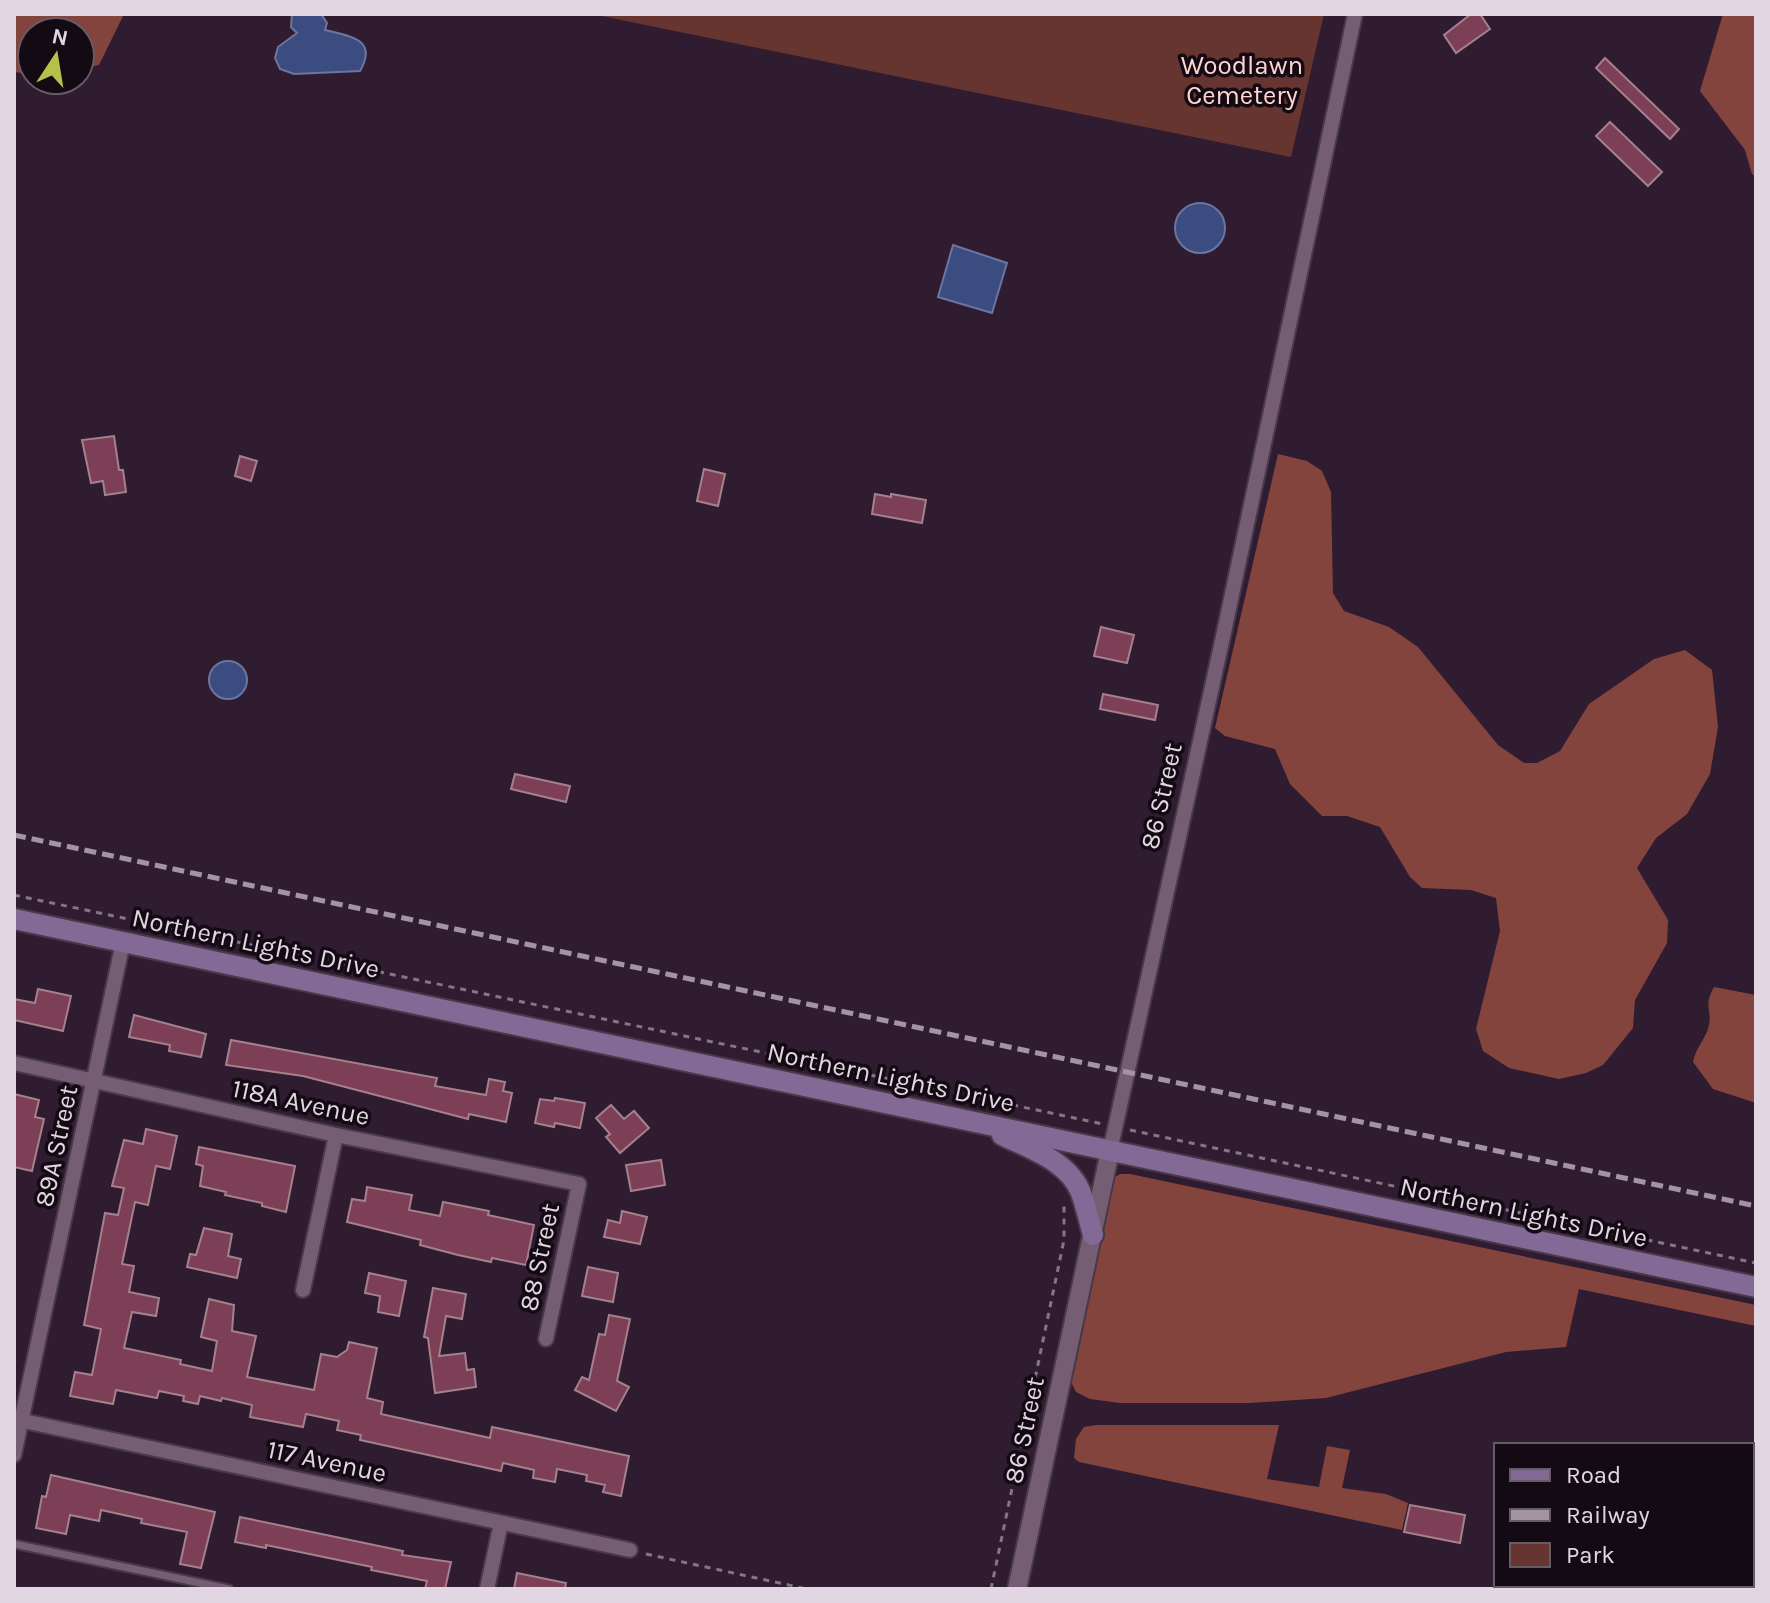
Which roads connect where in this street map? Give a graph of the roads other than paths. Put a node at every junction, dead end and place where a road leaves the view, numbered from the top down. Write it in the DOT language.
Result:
graph roads {
  1 [pos="1355,14"];
  2 [pos="14,919"];
  3 [pos="123,942"];
  4 [pos="14,1063"];
  5 [pos="94,1080"];
  6 [pos="969,1120"];
  7 [pos="336,1135"];
  8 [pos="1110,1151"];
  9 [pos="579,1184"];
  10 [pos="1093,1235"];
  11 [pos="1756,1287"];
  12 [pos="303,1290"];
  13 [pos="546,1339"];
  14 [pos="18,1420"];
  15 [pos="14,1455"];
  16 [pos="501,1523"];
  17 [pos="14,1544"];
  18 [pos="630,1550"];
  19 [pos="229,1589"];
  20 [pos="487,1589"];
  21 [pos="1017,1589"];
  1 -- 8 [label="street, 86 Street"];
  2 -- 3 [label="main road, Northern Lights Drive"];
  3 -- 5 [label="street, 89A Street"];
  3 -- 6 [label="main road, Northern Lights Drive"];
  4 -- 5 [label="street, 118A Avenue"];
  5 -- 7 [label="street, 118A Avenue"];
  5 -- 14 [label="street, 89A Street"];
  6 -- 8 [label="main road, Northern Lights Drive"];
  6 -- 10 [label="main road"];
  7 -- 9 [label="street, 118A Avenue"];
  7 -- 12 [label="street"];
  8 -- 10 [label="street, 86 Street"];
  8 -- 11 [label="main road, Northern Lights Drive"];
  9 -- 13 [label="street, 88 Street"];
  10 -- 21 [label="street, 86 Street"];
  14 -- 15 [label="street, 89A Street"];
  14 -- 16 [label="street, 117 Avenue"];
  16 -- 18 [label="street, 117 Avenue"];
  16 -- 20 [label="street"];
  17 -- 19 [label="lane"];
}
